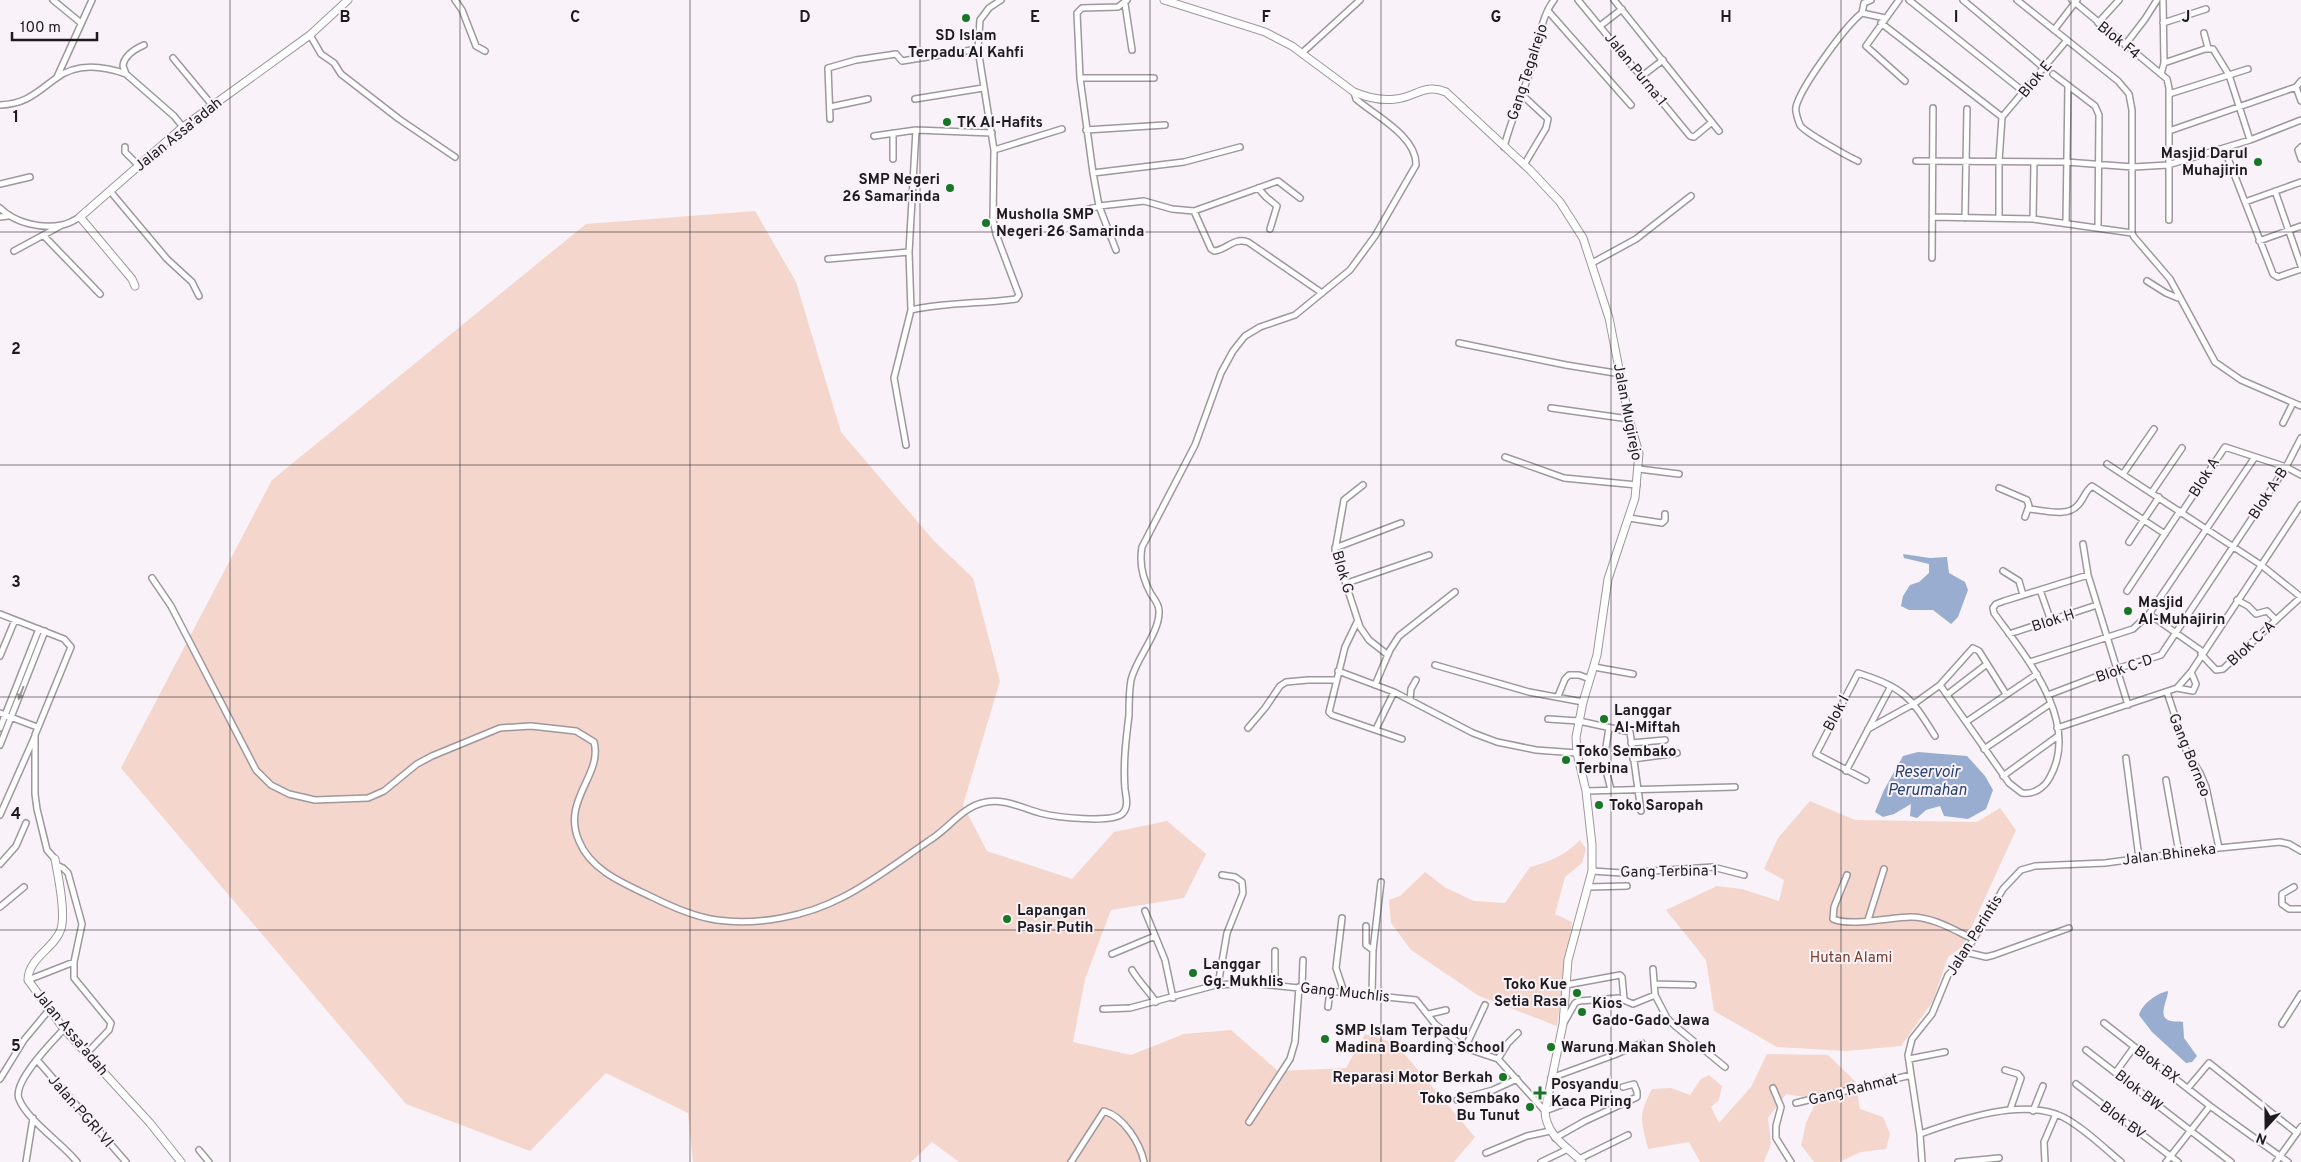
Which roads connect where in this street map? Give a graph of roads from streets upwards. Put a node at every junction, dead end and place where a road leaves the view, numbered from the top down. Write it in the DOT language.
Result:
graph roads {
  1 [pos="53,0"];
  2 [pos="92,0"];
  3 [pos="348,0"];
  4 [pos="455,0"];
  5 [pos="1001,0"];
  6 [pos="1164,0"];
  7 [pos="1360,0"];
  8 [pos="1554,0"];
  9 [pos="1578,0"];
  10 [pos="1614,0"];
  11 [pos="1871,0"];
  12 [pos="1899,0"];
  13 [pos="1909,0"];
  14 [pos="1963,0"];
  15 [pos="2017,0"];
  16 [pos="2118,0"];
  17 [pos="2157,0"];
  18 [pos="2163,0"];
  19 [pos="2075,1"];
  20 [pos="1126,2"];
  21 [pos="2206,9"];
  22 [pos="1548,10"];
  23 [pos="1622,10"];
  24 [pos="1862,13"];
  25 [pos="1883,21"];
  26 [pos="81,23"];
  27 [pos="2098,23"];
  28 [pos="2163,23"];
  29 [pos="1600,26"];
  30 [pos="2054,30"];
  31 [pos="2204,33"];
  32 [pos="310,35"];
  33 [pos="2067,40"];
  34 [pos="2125,44"];
  35 [pos="144,45"];
  36 [pos="2208,48"];
  37 [pos="978,49"];
  38 [pos="1132,50"];
  39 [pos="485,51"];
  40 [pos="1302,53"];
  41 [pos="173,58"];
  42 [pos="1663,60"];
  43 [pos="2164,64"];
  44 [pos="2044,68"];
  45 [pos="2248,69"];
  46 [pos="126,74"];
  47 [pos="2053,74"];
  48 [pos="2163,75"];
  49 [pos="2229,75"];
  50 [pos="1642,76"];
  51 [pos="57,77"];
  52 [pos="1080,78"];
  53 [pos="1154,78"];
  54 [pos="1905,81"];
  55 [pos="2301,81"];
  56 [pos="2068,86"];
  57 [pos="2296,87"];
  58 [pos="983,88"];
  59 [pos="1354,92"];
  60 [pos="2024,92"];
  61 [pos="1521,94"];
  62 [pos="2169,94"];
  63 [pos="868,99"];
  64 [pos="915,99"];
  65 [pos="2301,101"];
  66 [pos="0,105"];
  67 [pos="1631,105"];
  68 [pos="212,106"];
  69 [pos="2239,106"];
  70 [pos="830,107"];
  71 [pos="1933,108"];
  72 [pos="1966,109"];
  73 [pos="2002,117"];
  74 [pos="830,119"];
  75 [pos="2301,120"];
  76 [pos="1712,122"];
  77 [pos="1165,125"];
  78 [pos="183,127"];
  79 [pos="1062,128"];
  80 [pos="916,130"];
  81 [pos="1086,130"];
  82 [pos="2169,131"];
  83 [pos="1719,132"];
  84 [pos="892,133"];
  85 [pos="992,133"];
  86 [pos="874,136"];
  87 [pos="2250,140"];
  88 [pos="125,147"];
  89 [pos="1240,147"];
  90 [pos="1504,147"];
  91 [pos="2301,147"];
  92 [pos="2224,148"];
  93 [pos="994,150"];
  94 [pos="455,157"];
  95 [pos="2301,159"];
  96 [pos="893,160"];
  97 [pos="1934,160"];
  98 [pos="1916,161"];
  99 [pos="1965,161"];
  100 [pos="1999,161"];
  101 [pos="1858,162"];
  102 [pos="2034,162"];
  103 [pos="2066,162"];
  104 [pos="2098,164"];
  105 [pos="138,165"];
  106 [pos="1524,165"];
  107 [pos="2168,165"];
  108 [pos="2133,167"];
  109 [pos="1093,173"];
  110 [pos="30,177"];
  111 [pos="2301,182"];
  112 [pos="0,184"];
  113 [pos="1258,188"];
  114 [pos="110,191"];
  115 [pos="2275,191"];
  116 [pos="1691,196"];
  117 [pos="1300,198"];
  118 [pos="2245,202"];
  119 [pos="1099,206"];
  120 [pos="0,208"];
  121 [pos="1194,210"];
  122 [pos="8,216"];
  123 [pos="1066,216"];
  124 [pos="0,217"];
  125 [pos="80,217"];
  126 [pos="1999,217"];
  127 [pos="1933,218"];
  128 [pos="1965,218"];
  129 [pos="2033,218"];
  130 [pos="2169,220"];
  131 [pos="2066,222"];
  132 [pos="63,225"];
  133 [pos="2301,226"];
  134 [pos="2098,228"];
  135 [pos="1270,229"];
  136 [pos="2289,230"];
  137 [pos="2132,233"];
  138 [pos="44,236"];
  139 [pos="2259,241"];
  140 [pos="1116,250"];
  141 [pos="14,251"];
  142 [pos="909,252"];
  143 [pos="1932,258"];
  144 [pos="828,259"];
  145 [pos="1592,263"];
  146 [pos="2301,267"];
  147 [pos="2147,280"];
  148 [pos="136,286"];
  149 [pos="1322,293"];
  150 [pos="100,294"];
  151 [pos="199,296"];
  152 [pos="2179,298"];
  153 [pos="911,310"];
  154 [pos="1459,343"];
  155 [pos="1621,374"];
  156 [pos="2293,403"];
  157 [pos="2301,406"];
  158 [pos="1551,408"];
  159 [pos="1629,420"];
  160 [pos="2283,423"];
  161 [pos="2154,429"];
  162 [pos="2301,438"];
  163 [pos="906,444"];
  164 [pos="2182,448"];
  165 [pos="1505,457"];
  166 [pos="2254,457"];
  167 [pos="2107,464"];
  168 [pos="2286,467"];
  169 [pos="1639,469"];
  170 [pos="1679,474"];
  171 [pos="2123,474"];
  172 [pos="2301,475"];
  173 [pos="1363,485"];
  174 [pos="1637,485"];
  175 [pos="1999,488"];
  176 [pos="2152,492"];
  177 [pos="2159,497"];
  178 [pos="2301,505"];
  179 [pos="2029,508"];
  180 [pos="2181,512"];
  181 [pos="1665,514"];
  182 [pos="2025,517"];
  183 [pos="1629,518"];
  184 [pos="2144,520"];
  185 [pos="1401,523"];
  186 [pos="2205,528"];
  187 [pos="2165,534"];
  188 [pos="2130,542"];
  189 [pos="2083,544"];
  190 [pos="2233,546"];
  191 [pos="1335,548"];
  192 [pos="1429,555"];
  193 [pos="2261,565"];
  194 [pos="2002,571"];
  195 [pos="2088,575"];
  196 [pos="152,578"];
  197 [pos="1347,583"];
  198 [pos="2040,590"];
  199 [pos="2127,591"];
  200 [pos="1455,592"];
  201 [pos="2023,595"];
  202 [pos="2301,597"];
  203 [pos="2237,600"];
  204 [pos="2097,605"];
  205 [pos="0,614"];
  206 [pos="2149,614"];
  207 [pos="15,620"];
  208 [pos="2276,620"];
  209 [pos="2051,621"];
  210 [pos="1358,622"];
  211 [pos="42,630"];
  212 [pos="2009,634"];
  213 [pos="2175,634"];
  214 [pos="2107,636"];
  215 [pos="2202,653"];
  216 [pos="1388,655"];
  217 [pos="0,656"];
  218 [pos="2030,662"];
  219 [pos="1987,664"];
  220 [pos="1435,665"];
  221 [pos="1594,667"];
  222 [pos="2118,668"];
  223 [pos="1338,672"];
  224 [pos="2191,672"];
  225 [pos="1632,674"];
  226 [pos="2037,674"];
  227 [pos="23,678"];
  228 [pos="1590,679"];
  229 [pos="1336,680"];
  230 [pos="1416,680"];
  231 [pos="1375,685"];
  232 [pos="1940,685"];
  233 [pos="1891,686"];
  234 [pos="2177,688"];
  235 [pos="1394,692"];
  236 [pos="2167,692"];
  237 [pos="1948,694"];
  238 [pos="2006,694"];
  239 [pos="2048,695"];
  240 [pos="1558,696"];
  241 [pos="1410,700"];
  242 [pos="1583,702"];
  243 [pos="1915,703"];
  244 [pos="2050,704"];
  245 [pos="2128,706"];
  246 [pos="3,714"];
  247 [pos="11,717"];
  248 [pos="1548,719"];
  249 [pos="1578,722"];
  250 [pos="1966,722"];
  251 [pos="37,727"];
  252 [pos="0,728"];
  253 [pos="1248,728"];
  254 [pos="1609,728"];
  255 [pos="2057,728"];
  256 [pos="1376,729"];
  257 [pos="1868,729"];
  258 [pos="35,735"];
  259 [pos="1935,736"];
  260 [pos="2058,736"];
  261 [pos="1402,739"];
  262 [pos="1665,740"];
  263 [pos="1631,743"];
  264 [pos="0,745"];
  265 [pos="1606,747"];
  266 [pos="1984,749"];
  267 [pos="1577,753"];
  268 [pos="1677,753"];
  269 [pos="2126,758"];
  270 [pos="1633,759"];
  271 [pos="1846,771"];
  272 [pos="1607,774"];
  273 [pos="2003,776"];
  274 [pos="1866,780"];
  275 [pos="2166,780"];
  276 [pos="1735,787"];
  277 [pos="1639,788"];
  278 [pos="1611,790"];
  279 [pos="1586,791"];
  280 [pos="1641,811"];
  281 [pos="0,815"];
  282 [pos="26,823"];
  283 [pos="2219,848"];
  284 [pos="2301,850"];
  285 [pos="2179,853"];
  286 [pos="2139,858"];
  287 [pos="55,862"];
  288 [pos="0,864"];
  289 [pos="2035,866"];
  290 [pos="1884,869"];
  291 [pos="1592,871"];
  292 [pos="1222,875"];
  293 [pos="1744,875"];
  294 [pos="1847,875"];
  295 [pos="1381,882"];
  296 [pos="1628,886"];
  297 [pos="24,887"];
  298 [pos="1589,887"];
  299 [pos="2294,887"];
  300 [pos="0,907"];
  301 [pos="2301,909"];
  302 [pos="1145,911"];
  303 [pos="1342,918"];
  304 [pos="1868,920"];
  305 [pos="1366,926"];
  306 [pos="2069,928"];
  307 [pos="1155,936"];
  308 [pos="1973,939"];
  309 [pos="1373,950"];
  310 [pos="1275,951"];
  311 [pos="1965,952"];
  312 [pos="1112,954"];
  313 [pos="1302,960"];
  314 [pos="74,962"];
  315 [pos="1653,969"];
  316 [pos="1132,970"];
  317 [pos="28,980"];
  318 [pos="1654,984"];
  319 [pos="1218,985"];
  320 [pos="1275,985"];
  321 [pos="1566,985"];
  322 [pos="1693,985"];
  323 [pos="1300,988"];
  324 [pos="1330,991"];
  325 [pos="1344,992"];
  326 [pos="2301,994"];
  327 [pos="1372,995"];
  328 [pos="1655,995"];
  329 [pos="1173,998"];
  330 [pos="1624,999"];
  331 [pos="1156,1002"];
  332 [pos="1485,1005"];
  333 [pos="1328,1006"];
  334 [pos="1103,1009"];
  335 [pos="49,1010"];
  336 [pos="1446,1010"];
  337 [pos="1429,1014"];
  338 [pos="2104,1022"];
  339 [pos="1563,1024"];
  340 [pos="2282,1024"];
  341 [pos="64,1029"];
  342 [pos="1518,1033"];
  343 [pos="1642,1043"];
  344 [pos="2134,1047"];
  345 [pos="1465,1048"];
  346 [pos="2086,1050"];
  347 [pos="1944,1052"];
  348 [pos="87,1053"];
  349 [pos="1498,1059"];
  350 [pos="1908,1059"];
  351 [pos="37,1060"];
  352 [pos="1725,1067"];
  353 [pos="2005,1070"];
  354 [pos="2116,1072"];
  355 [pos="1911,1075"];
  356 [pos="1551,1078"];
  357 [pos="0,1079"];
  358 [pos="1517,1080"];
  359 [pos="2076,1084"];
  360 [pos="2042,1086"];
  361 [pos="1623,1087"];
  362 [pos="1773,1088"];
  363 [pos="2188,1088"];
  364 [pos="1457,1100"];
  365 [pos="1569,1102"];
  366 [pos="1796,1103"];
  367 [pos="2210,1106"];
  368 [pos="2010,1110"];
  369 [pos="1545,1111"];
  370 [pos="2033,1111"];
  371 [pos="2056,1114"];
  372 [pos="33,1118"];
  373 [pos="1249,1122"];
  374 [pos="2301,1127"];
  375 [pos="2191,1130"];
  376 [pos="1550,1131"];
  377 [pos="2297,1133"];
  378 [pos="1920,1134"];
  379 [pos="1628,1135"];
  380 [pos="1555,1138"];
  381 [pos="1568,1149"];
  382 [pos="199,1150"];
  383 [pos="1486,1154"];
  384 [pos="2171,1156"];
  385 [pos="2280,1156"];
  386 [pos="1999,1158"];
  387 [pos="76,1160"];
  388 [pos="1581,1160"];
  389 [pos="26,1162"];
  390 [pos="67,1162"];
  391 [pos="126,1162"];
  392 [pos="181,1162"];
  393 [pos="209,1162"];
  394 [pos="1072,1162"];
  395 [pos="1144,1162"];
  396 [pos="1541,1162"];
  397 [pos="1790,1162"];
  398 [pos="1922,1162"];
  399 [pos="1958,1162"];
  400 [pos="2045,1162"];
  401 [pos="2121,1162"];
  402 [pos="2166,1162"];
  403 [pos="2178,1162"];
  404 [pos="2231,1162"];
  405 [pos="2276,1162"];
  406 [pos="2288,1162"];
  1 -- 26 [label="street"];
  2 -- 26 [label="street"];
  3 -- 32 [label="street, Jalan Assa'adah"];
  4 -- 39 [label="street"];
  5 -- 37 [label="street"];
  6 -- 40 [label="street, Jalan Mugirejo"];
  7 -- 40 [label="street"];
  8 -- 22 [label="street, Gang Tegalrejo"];
  9 -- 29 [label="street, Jalan Purna 1"];
  10 -- 23 [label="street"];
  11 -- 24 [label="street"];
  12 -- 25 [label="street"];
  13 -- 60 [label="street"];
  14 -- 44 [label="street"];
  15 -- 30 [label="street"];
  16 -- 27 [label="street"];
  17 -- 34 [label="street"];
  18 -- 28 [label="street"];
  19 -- 27 [label="street, Blok F4"];
  19 -- 30 [label="street"];
  20 -- 38 [label="street"];
  20 -- 52 [label="street"];
  21 -- 28 [label="street"];
  22 -- 61 [label="street, Gang Tegalrejo"];
  22 -- 67 [label="street"];
  23 -- 29 [label="street"];
  23 -- 42 [label="street"];
  24 -- 25 [label="street"];
  24 -- 101 [label="street"];
  25 -- 54 [label="street"];
  25 -- 73 [label="street"];
  26 -- 51 [label="street"];
  27 -- 34 [label="street, Blok F4"];
  28 -- 43 [label="street"];
  29 -- 50 [label="street, Jalan Purna 1"];
  30 -- 33 [label="street"];
  31 -- 36 [label="street"];
  32 -- 68 [label="street, Jalan Assa'adah"];
  32 -- 94 [label="street"];
  33 -- 44 [label="street, Blok E"];
  33 -- 108 [label="street"];
  34 -- 48 [label="street, Blok F4"];
  35 -- 46 [label="street"];
  36 -- 43 [label="street"];
  36 -- 49 [label="street"];
  37 -- 58 [label="street"];
  37 -- 70 [label="street"];
  40 -- 59 [label="street, Jalan Mugirejo"];
  41 -- 68 [label="street"];
  42 -- 50 [label="street"];
  42 -- 76 [label="street"];
  43 -- 48 [label="street"];
  44 -- 60 [label="street, Blok E"];
  45 -- 49 [label="street"];
  46 -- 51 [label="street"];
  46 -- 78 [label="street"];
  47 -- 56 [label="street"];
  48 -- 62 [label="street"];
  49 -- 62 [label="street"];
  49 -- 69 [label="street"];
  50 -- 76 [label="street, Jalan Purna 1"];
  51 -- 66 [label="street"];
  52 -- 53 [label="street"];
  52 -- 81 [label="street"];
  55 -- 57 [label="street"];
  56 -- 103 [label="street"];
  56 -- 104 [label="street"];
  57 -- 65 [label="street"];
  57 -- 69 [label="street"];
  58 -- 64 [label="street"];
  58 -- 85 [label="street"];
  59 -- 90 [label="street, Jalan Mugirejo"];
  59 -- 149 [label="street"];
  60 -- 73 [label="street, Blok E"];
  61 -- 90 [label="street, Gang Tegalrejo"];
  61 -- 106 [label="street"];
  62 -- 82 [label="street"];
  63 -- 70 [label="street"];
  68 -- 78 [label="street, Jalan Assa'adah"];
  69 -- 82 [label="street"];
  69 -- 87 [label="street"];
  70 -- 74 [label="street"];
  71 -- 97 [label="street"];
  72 -- 99 [label="street"];
  73 -- 100 [label="street"];
  75 -- 87 [label="street"];
  76 -- 83 [label="street"];
  77 -- 81 [label="street"];
  78 -- 105 [label="street, Jalan Assa'adah"];
  79 -- 93 [label="street"];
  80 -- 84 [label="street"];
  80 -- 85 [label="street"];
  80 -- 142 [label="street"];
  81 -- 109 [label="street"];
  82 -- 107 [label="street"];
  84 -- 86 [label="street"];
  84 -- 96 [label="street"];
  85 -- 93 [label="street"];
  87 -- 92 [label="street"];
  88 -- 105 [label="street"];
  89 -- 109 [label="street"];
  90 -- 106 [label="street, Jalan Mugirejo"];
  91 -- 95 [label="street"];
  92 -- 107 [label="street"];
  92 -- 118 [label="street"];
  93 -- 153 [label="street"];
  97 -- 98 [label="street"];
  97 -- 99 [label="street"];
  97 -- 127 [label="street"];
  99 -- 100 [label="street"];
  99 -- 128 [label="street"];
  100 -- 102 [label="street"];
  100 -- 126 [label="street"];
  102 -- 103 [label="street"];
  102 -- 129 [label="street"];
  103 -- 104 [label="street"];
  103 -- 131 [label="street"];
  104 -- 108 [label="street"];
  104 -- 134 [label="street"];
  105 -- 114 [label="street, Jalan Assa'adah"];
  106 -- 145 [label="street, Jalan Mugirejo"];
  107 -- 108 [label="street"];
  107 -- 130 [label="street"];
  108 -- 137 [label="street"];
  109 -- 119 [label="street"];
  110 -- 112 [label="street"];
  111 -- 115 [label="street"];
  113 -- 117 [label="street"];
  113 -- 121 [label="street"];
  113 -- 135 [label="street"];
  114 -- 125 [label="street, Jalan Assa'adah"];
  114 -- 151 [label="street"];
  115 -- 118 [label="street"];
  115 -- 136 [label="street"];
  116 -- 145 [label="street"];
  118 -- 139 [label="street"];
  119 -- 121 [label="street"];
  119 -- 123 [label="street"];
  119 -- 140 [label="street"];
  120 -- 122 [label="street"];
  121 -- 149 [label="street"];
  122 -- 124 [label="street"];
  122 -- 132 [label="street"];
  125 -- 132 [label="street"];
  125 -- 148 [label="street"];
  126 -- 128 [label="street"];
  126 -- 129 [label="street"];
  127 -- 128 [label="street"];
  127 -- 143 [label="street"];
  129 -- 131 [label="street"];
  131 -- 134 [label="street"];
  132 -- 138 [label="street"];
  133 -- 136 [label="street"];
  134 -- 137 [label="street"];
  136 -- 139 [label="street"];
  136 -- 146 [label="street"];
  137 -- 152 [label="street"];
  138 -- 141 [label="street"];
  138 -- 150 [label="street"];
  139 -- 146 [label="street"];
  142 -- 144 [label="street"];
  142 -- 153 [label="street"];
  145 -- 155 [label="street, Jalan Mugirejo"];
  147 -- 152 [label="street"];
  149 -- 196 [label="street"];
  152 -- 156 [label="street"];
  153 -- 163 [label="street"];
  154 -- 155 [label="street"];
  155 -- 159 [label="street, Jalan Mugirejo"];
  156 -- 157 [label="street"];
  156 -- 160 [label="street"];
  158 -- 159 [label="street"];
  159 -- 169 [label="street, Jalan Mugirejo"];
  161 -- 171 [label="street"];
  162 -- 168 [label="street, Blok A-B"];
  164 -- 176 [label="street"];
  165 -- 174 [label="street"];
  166 -- 168 [label="street, Blok A"];
  166 -- 180 [label="street, Blok A"];
  166 -- 186 [label="street"];
  167 -- 171 [label="street"];
  168 -- 172 [label="street, Blok A"];
  168 -- 190 [label="street, Blok A-B"];
  169 -- 170 [label="street"];
  169 -- 174 [label="street, Jalan Mugirejo"];
  171 -- 176 [label="street"];
  173 -- 191 [label="street, Blok G"];
  174 -- 183 [label="street, Jalan Mugirejo"];
  175 -- 179 [label="street"];
  176 -- 177 [label="street"];
  177 -- 180 [label="street"];
  177 -- 184 [label="street"];
  178 -- 193 [label="street"];
  179 -- 182 [label="street"];
  179 -- 184 [label="street"];
  180 -- 186 [label="street"];
  180 -- 187 [label="street"];
  181 -- 183 [label="street"];
  183 -- 221 [label="street, Jalan Mugirejo"];
  184 -- 187 [label="street"];
  184 -- 188 [label="street"];
  185 -- 191 [label="street"];
  186 -- 190 [label="street"];
  186 -- 206 [label="street"];
  187 -- 199 [label="street"];
  189 -- 195 [label="street"];
  190 -- 193 [label="street"];
  190 -- 213 [label="street, Blok C-D"];
  191 -- 197 [label="street, Blok G"];
  192 -- 197 [label="street"];
  193 -- 202 [label="street"];
  193 -- 203 [label="street"];
  194 -- 201 [label="street"];
  195 -- 198 [label="street"];
  195 -- 204 [label="street"];
  197 -- 210 [label="street, Blok G"];
  198 -- 201 [label="street"];
  198 -- 209 [label="street"];
  200 -- 216 [label="street"];
  201 -- 212 [label="street"];
  202 -- 208 [label="street, Blok C-A"];
  203 -- 208 [label="street"];
  203 -- 215 [label="street"];
  204 -- 209 [label="street, Blok H"];
  204 -- 214 [label="street"];
  205 -- 207 [label="street"];
  206 -- 213 [label="street"];
  206 -- 214 [label="street"];
  207 -- 211 [label="street"];
  207 -- 217 [label="street"];
  208 -- 215 [label="street, Blok C-A"];
  209 -- 212 [label="street, Blok H"];
  210 -- 216 [label="street, Blok G"];
  210 -- 223 [label="street"];
  211 -- 227 [label="street"];
  211 -- 251 [label="street"];
  212 -- 218 [label="street"];
  213 -- 215 [label="street"];
  213 -- 222 [label="street, Blok C-D"];
  214 -- 218 [label="street"];
  214 -- 222 [label="street"];
  215 -- 224 [label="street"];
  216 -- 231 [label="street"];
  218 -- 226 [label="street"];
  219 -- 232 [label="street"];
  219 -- 237 [label="street"];
  219 -- 238 [label="street"];
  220 -- 240 [label="street"];
  221 -- 225 [label="street"];
  221 -- 228 [label="street, Jalan Mugirejo"];
  222 -- 239 [label="street, Blok C-D"];
  222 -- 245 [label="street"];
  223 -- 229 [label="street"];
  223 -- 231 [label="street"];
  224 -- 234 [label="street"];
  224 -- 234 [label="street"];
  226 -- 238 [label="street"];
  226 -- 239 [label="street"];
  227 -- 246 [label="street"];
  227 -- 247 [label="street, one-way"];
  228 -- 240 [label="street"];
  228 -- 242 [label="street, Jalan Mugirejo"];
  229 -- 253 [label="street"];
  229 -- 256 [label="street"];
  230 -- 241 [label="street"];
  231 -- 235 [label="street"];
  232 -- 237 [label="street"];
  232 -- 243 [label="street"];
  233 -- 243 [label="street, Blok I"];
  233 -- 257 [label="street"];
  233 -- 271 [label="street, Blok I"];
  234 -- 236 [label="street"];
  235 -- 241 [label="street"];
  235 -- 256 [label="street"];
  236 -- 245 [label="street"];
  236 -- 283 [label="street, Gang Borneo"];
  237 -- 250 [label="street"];
  238 -- 250 [label="street"];
  239 -- 244 [label="street"];
  240 -- 242 [label="street"];
  241 -- 267 [label="street"];
  242 -- 249 [label="street, Jalan Mugirejo"];
  243 -- 257 [label="street"];
  243 -- 259 [label="street"];
  244 -- 255 [label="street"];
  244 -- 266 [label="street"];
  245 -- 255 [label="street"];
  246 -- 247 [label="street"];
  246 -- 252 [label="street"];
  247 -- 251 [label="street"];
  247 -- 264 [label="street"];
  248 -- 249 [label="street"];
  249 -- 254 [label="street"];
  249 -- 267 [label="street, Jalan Mugirejo"];
  250 -- 266 [label="street"];
  251 -- 258 [label="street"];
  254 -- 263 [label="street"];
  254 -- 265 [label="street"];
  255 -- 260 [label="street"];
  256 -- 261 [label="street"];
  257 -- 271 [label="street"];
  258 -- 281 [label="street"];
  258 -- 287 [label="street"];
  260 -- 273 [label="street"];
  260 -- 273 [label="street"];
  262 -- 263 [label="street"];
  263 -- 270 [label="street"];
  266 -- 273 [label="street"];
  267 -- 279 [label="street, Jalan Mugirejo"];
  268 -- 270 [label="street"];
  269 -- 286 [label="street"];
  270 -- 277 [label="street"];
  271 -- 274 [label="street, Blok I"];
  272 -- 278 [label="street"];
  275 -- 285 [label="street"];
  276 -- 277 [label="street"];
  277 -- 278 [label="street"];
  277 -- 280 [label="street"];
  278 -- 279 [label="street"];
  279 -- 291 [label="street, Jalan Mugirejo"];
  282 -- 288 [label="street"];
  283 -- 284 [label="street, Jalan Bhineka"];
  283 -- 285 [label="street, Jalan Bhineka"];
  285 -- 286 [label="street, Jalan Bhineka"];
  286 -- 289 [label="street, Jalan Bhineka"];
  287 -- 314 [label="street"];
  287 -- 317 [label="street, Jalan Assa'adah"];
  289 -- 308 [label="street, Jalan Perintis"];
  290 -- 304 [label="street"];
  291 -- 293 [label="street, Gang Terbina 1"];
  291 -- 298 [label="street, Jalan Mugirejo"];
  292 -- 319 [label="street"];
  294 -- 304 [label="street"];
  295 -- 309 [label="street"];
  296 -- 298 [label="street"];
  297 -- 300 [label="street"];
  298 -- 321 [label="street, Jalan Mugirejo"];
  299 -- 301 [label="street"];
  302 -- 307 [label="street"];
  303 -- 325 [label="street"];
  304 -- 308 [label="street"];
  305 -- 309 [label="street"];
  306 -- 311 [label="street"];
  307 -- 312 [label="street"];
  307 -- 329 [label="street"];
  308 -- 311 [label="street, Jalan Perintis"];
  309 -- 327 [label="street"];
  310 -- 320 [label="street"];
  311 -- 350 [label="street, Jalan Perintis"];
  313 -- 323 [label="street"];
  314 -- 317 [label="street"];
  314 -- 348 [label="street"];
  315 -- 318 [label="street"];
  316 -- 331 [label="street"];
  317 -- 335 [label="street, Jalan Assa'adah"];
  318 -- 322 [label="street"];
  318 -- 328 [label="street"];
  319 -- 320 [label="street, Gang Muchlis"];
  319 -- 329 [label="street, Gang Muchlis"];
  320 -- 323 [label="street, Gang Muchlis"];
  321 -- 330 [label="street"];
  321 -- 339 [label="street, Jalan Mugirejo"];
  323 -- 324 [label="street, Gang Muchlis"];
  323 -- 373 [label="street"];
  324 -- 325 [label="street, Gang Muchlis"];
  324 -- 333 [label="street"];
  325 -- 327 [label="street, Gang Muchlis"];
  326 -- 340 [label="street"];
  327 -- 337 [label="street, Gang Muchlis"];
  328 -- 330 [label="street"];
  328 -- 352 [label="street"];
  329 -- 331 [label="street, Gang Muchlis"];
  330 -- 339 [label="street"];
  331 -- 334 [label="street, Gang Muchlis"];
  332 -- 345 [label="street"];
  335 -- 341 [label="street, Jalan Assa'adah"];
  335 -- 357 [label="street"];
  336 -- 337 [label="street"];
  337 -- 345 [label="street, Gang Muchlis"];
  338 -- 344 [label="street, Blok BX"];
  339 -- 356 [label="street, Jalan Mugirejo"];
  341 -- 348 [label="street, Jalan Assa'adah"];
  341 -- 351 [label="street"];
  342 -- 349 [label="street"];
  343 -- 356 [label="street"];
  344 -- 354 [label="street"];
  344 -- 363 [label="street, Blok BX"];
  345 -- 349 [label="street, Gang Muchlis"];
  346 -- 354 [label="street, Blok BW"];
  347 -- 350 [label="street"];
  348 -- 392 [label="street, Jalan Assa'adah"];
  349 -- 358 [label="street, Gang Muchlis"];
  350 -- 355 [label="street, Jalan Perintis"];
  351 -- 372 [label="street"];
  351 -- 391 [label="street, Jalan PGRI VI"];
  353 -- 368 [label="street"];
  354 -- 375 [label="street, Blok BW"];
  355 -- 366 [label="street, Gang Rahmat"];
  355 -- 378 [label="street, Jalan Perintis"];
  356 -- 369 [label="street, Jalan Mugirejo"];
  358 -- 364 [label="street"];
  358 -- 369 [label="street, Gang Muchlis"];
  359 -- 384 [label="street, Blok BV"];
  360 -- 370 [label="street"];
  361 -- 380 [label="street"];
  362 -- 397 [label="street"];
  363 -- 367 [label="street, Blok BX"];
  363 -- 377 [label="street"];
  365 -- 369 [label="street"];
  367 -- 375 [label="street"];
  367 -- 385 [label="street, Blok BX"];
  368 -- 370 [label="street"];
  368 -- 378 [label="street"];
  369 -- 376 [label="street, Jalan Mugirejo"];
  370 -- 371 [label="street"];
  371 -- 400 [label="street"];
  371 -- 401 [label="street"];
  372 -- 387 [label="street"];
  372 -- 389 [label="street"];
  374 -- 377 [label="street"];
  375 -- 384 [label="street"];
  375 -- 404 [label="street, Blok BW"];
  376 -- 380 [label="street, Jalan Mugirejo"];
  376 -- 383 [label="street"];
  377 -- 385 [label="street"];
  378 -- 398 [label="street, Jalan Perintis"];
  379 -- 388 [label="street"];
  380 -- 381 [label="street, Jalan Mugirejo"];
  381 -- 388 [label="street, Jalan Mugirejo"];
  381 -- 396 [label="street"];
  382 -- 393 [label="street"];
  384 -- 402 [label="street"];
  384 -- 403 [label="street, Blok BV"];
  385 -- 405 [label="street"];
  385 -- 406 [label="street, Blok BX"];
  386 -- 399 [label="street"];
  387 -- 390 [label="street"];
  394 -- 395 [label="street"];
}
